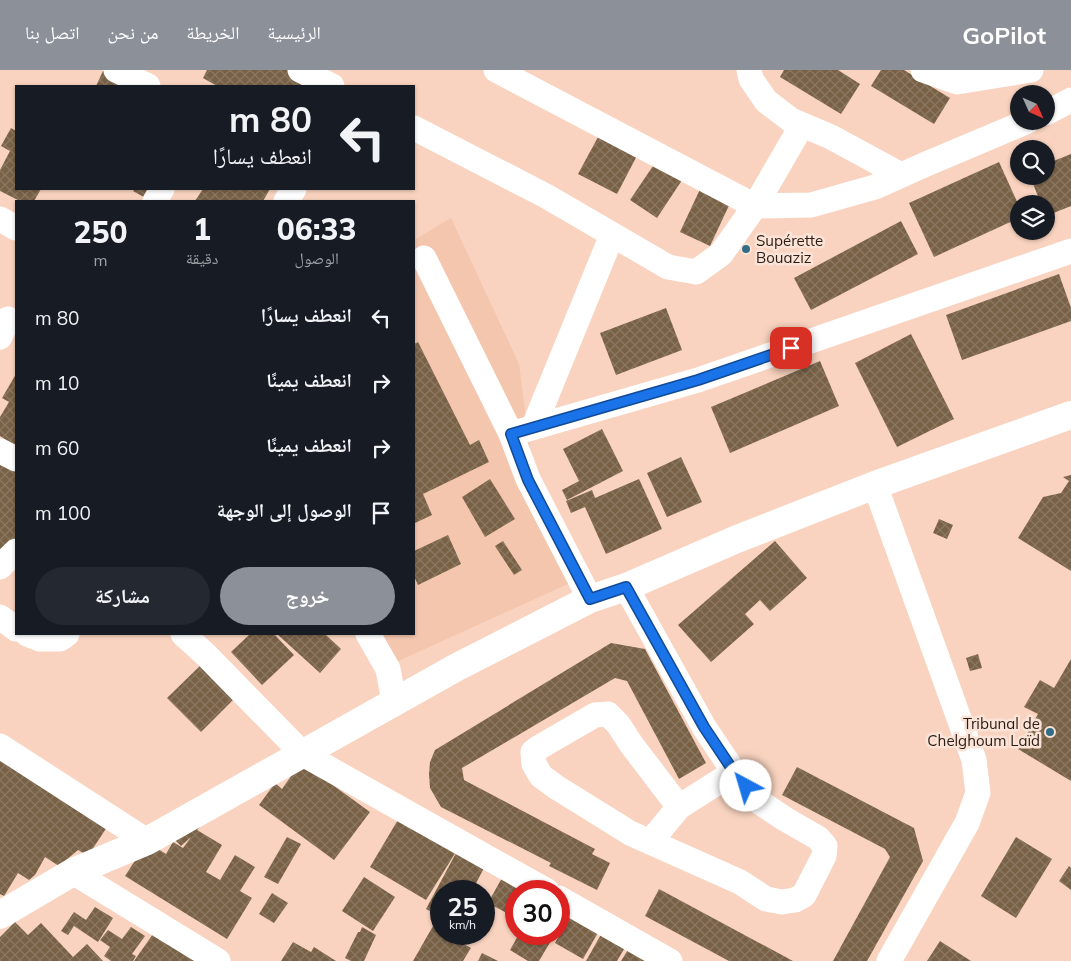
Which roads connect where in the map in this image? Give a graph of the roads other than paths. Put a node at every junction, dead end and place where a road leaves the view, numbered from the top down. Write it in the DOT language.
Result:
graph roads {
  1 [pos="116,70"];
  2 [pos="496,70"];
  3 [pos="749,70"];
  4 [pos="923,70"];
  5 [pos="1031,70"];
  6 [pos="146,85"];
  7 [pos="1071,100"];
  8 [pos="1055,108"];
  9 [pos="802,125"];
  10 [pos="415,129"];
  11 [pos="1010,129"];
  12 [pos="901,175"];
  13 [pos="755,206"];
  14 [pos="0,219"];
  15 [pos="15,227"];
  16 [pos="612,234"];
  17 [pos="1071,251"];
  18 [pos="424,258"];
  19 [pos="1071,415"];
  20 [pos="534,426"];
  21 [pos="511,434"];
  22 [pos="0,451"];
  23 [pos="15,458"];
  24 [pos="875,485"];
  25 [pos="15,551"];
  26 [pos="0,567"];
  27 [pos="626,587"];
  28 [pos="590,599"];
  29 [pos="0,617"];
  30 [pos="15,628"];
  31 [pos="30,635"];
  32 [pos="65,635"];
  33 [pos="184,635"];
  34 [pos="369,635"];
  35 [pos="394,702"];
  36 [pos="0,746"];
  37 [pos="303,754"];
  38 [pos="734,772"];
  39 [pos="679,807"];
  40 [pos="147,841"];
  41 [pos="650,842"];
  42 [pos="73,872"];
  43 [pos="527,880"];
  44 [pos="570,904"];
  45 [pos="0,915"];
  46 [pos="218,961"];
  47 [pos="670,961"];
  48 [pos="889,961"];
  1 -- 6 [label="street"];
  2 -- 13 [label="street"];
  3 -- 9 [label="street"];
  4 -- 5 [label="street"];
  7 -- 8 [label="street"];
  9 -- 12 [label="street"];
  9 -- 13 [label="street"];
  10 -- 16 [label="street"];
  11 -- 12 [label="street"];
  12 -- 13 [label="street"];
  13 -- 16 [label="street"];
  14 -- 15 [label="street"];
  16 -- 20 [label="street"];
  17 -- 20 [label="street"];
  18 -- 21 [label="street"];
  19 -- 24 [label="street"];
  20 -- 21 [label="street"];
  21 -- 28 [label="street"];
  22 -- 23 [label="street"];
  24 -- 27 [label="street"];
  24 -- 48 [label="street"];
  25 -- 26 [label="street"];
  27 -- 28 [label="street"];
  27 -- 38 [label="street"];
  28 -- 35 [label="street"];
  29 -- 30 [label="street"];
  31 -- 32 [label="street"];
  33 -- 37 [label="street"];
  34 -- 35 [label="street"];
  35 -- 37 [label="street"];
  36 -- 40 [label="street"];
  37 -- 40 [label="street"];
  37 -- 43 [label="street"];
  38 -- 39 [label="street"];
  38 -- 41 [label="street"];
  39 -- 41 [label="street"];
  39 -- 41 [label="street"];
  40 -- 42 [label="street"];
  42 -- 45 [label="street"];
  42 -- 46 [label="street"];
  44 -- 47 [label="street"];
}
